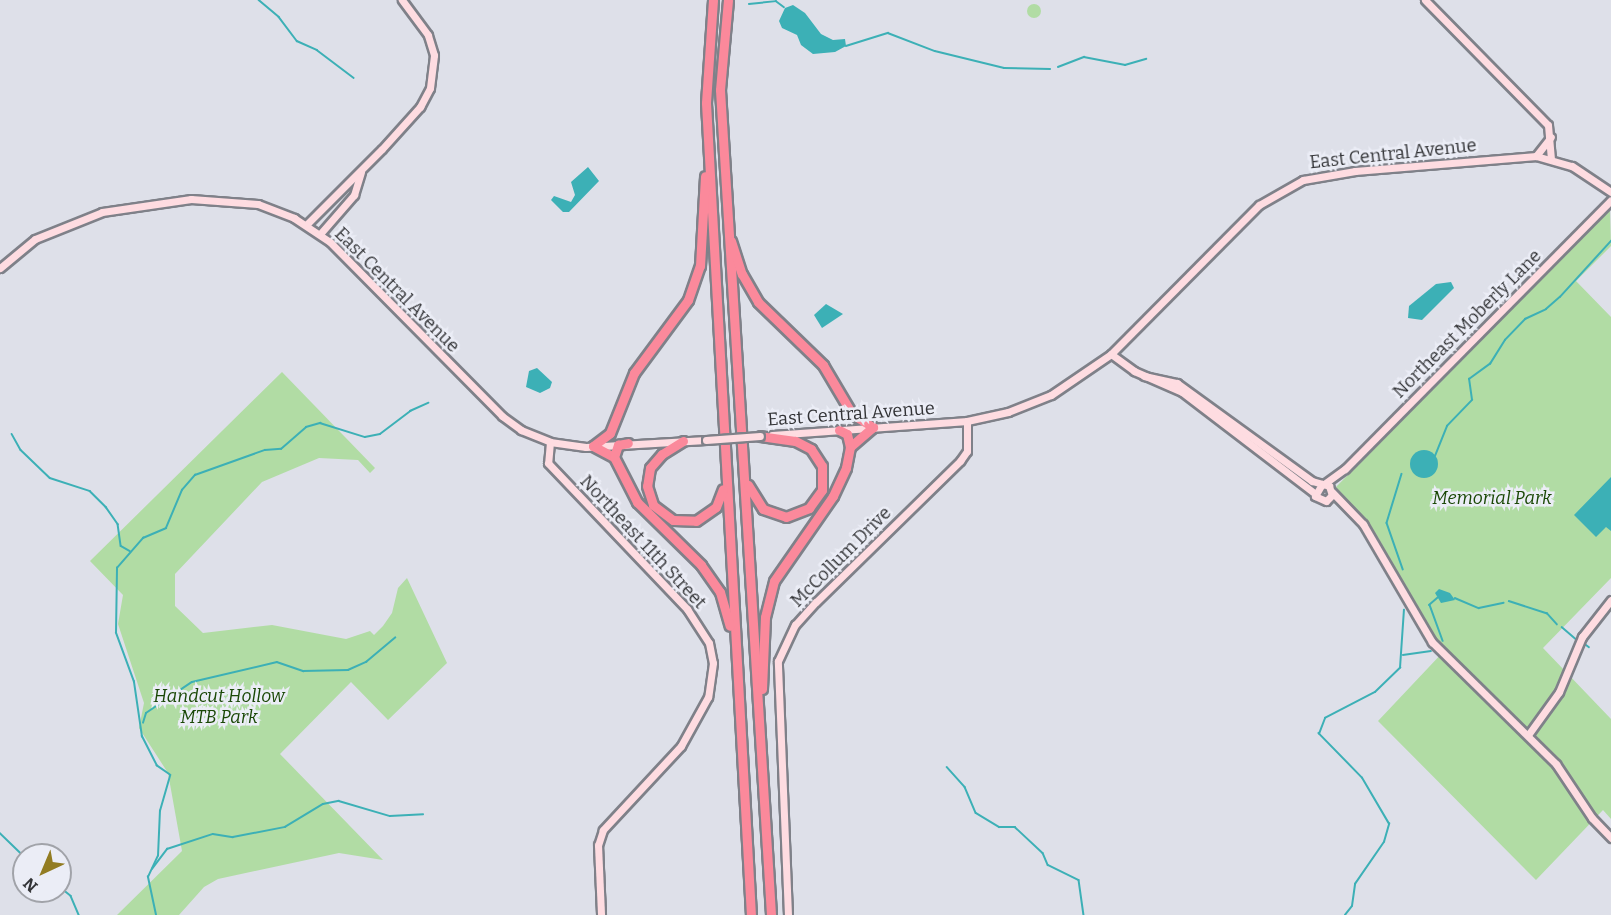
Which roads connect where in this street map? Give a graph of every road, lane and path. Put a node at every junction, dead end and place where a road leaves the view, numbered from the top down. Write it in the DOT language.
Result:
graph roads {
  1 [pos="402,0"];
  2 [pos="713,0"];
  3 [pos="728,0"];
  4 [pos="1425,0"];
  5 [pos="1551,137"];
  6 [pos="1536,156"];
  7 [pos="1551,159"];
  8 [pos="710,168"];
  9 [pos="361,172"];
  10 [pos="1611,192"];
  11 [pos="1611,200"];
  12 [pos="306,225"];
  13 [pos="320,234"];
  14 [pos="728,237"];
  15 [pos="0,268"];
  16 [pos="1111,354"];
  17 [pos="1144,376"];
  18 [pos="967,421"];
  19 [pos="873,428"];
  20 [pos="839,430"];
  21 [pos="760,436"];
  22 [pos="683,441"];
  23 [pos="550,442"];
  24 [pos="628,442"];
  25 [pos="593,446"];
  26 [pos="850,447"];
  27 [pos="614,457"];
  28 [pos="1345,469"];
  29 [pos="744,473"];
  30 [pos="725,477"];
  31 [pos="1323,484"];
  32 [pos="1332,491"];
  33 [pos="1314,493"];
  34 [pos="1326,501"];
  35 [pos="1353,515"];
  36 [pos="1611,600"];
  37 [pos="738,673"];
  38 [pos="759,715"];
  39 [pos="1528,735"];
  40 [pos="1611,838"];
  41 [pos="602,915"];
  42 [pos="751,915"];
  43 [pos="771,915"];
  44 [pos="788,915"];
  1 -- 9 [label="street"];
  2 -- 8 [label="highway"];
  3 -- 14 [label="highway"];
  4 -- 5 [label="street"];
  5 -- 6 [label="street"];
  5 -- 7 [label="street"];
  6 -- 7 [label="street, East Central Avenue"];
  6 -- 16 [label="street, East Central Avenue"];
  7 -- 10 [label="street, East Central Avenue"];
  8 -- 25 [label="highway"];
  8 -- 30 [label="highway"];
  9 -- 12 [label="street"];
  9 -- 13 [label="street"];
  11 -- 28 [label="street, Northeast Moberly Lane"];
  12 -- 13 [label="street, East Central Avenue"];
  12 -- 15 [label="street, East Central Avenue"];
  13 -- 23 [label="street, East Central Avenue"];
  14 -- 19 [label="highway"];
  14 -- 29 [label="highway"];
  16 -- 17 [label="street"];
  16 -- 18 [label="street, East Central Avenue"];
  17 -- 31 [label="street"];
  17 -- 33 [label="street"];
  18 -- 19 [label="street, East Central Avenue"];
  18 -- 44 [label="street, McCollum Drive"];
  19 -- 20 [label="street, East Central Avenue"];
  19 -- 26 [label="highway"];
  20 -- 21 [label="street, East Central Avenue"];
  20 -- 26 [label="highway"];
  21 -- 22 [label="street, East Central Avenue, bridge"];
  21 -- 29 [label="highway"];
  22 -- 24 [label="street, East Central Avenue"];
  22 -- 30 [label="highway"];
  23 -- 25 [label="street, East Central Avenue"];
  23 -- 41 [label="street, Northeast 11th Street"];
  24 -- 25 [label="street, East Central Avenue"];
  24 -- 27 [label="highway"];
  25 -- 27 [label="highway"];
  26 -- 38 [label="highway"];
  27 -- 37 [label="highway"];
  28 -- 31 [label="street, Northeast Moberly Lane"];
  28 -- 32 [label="street, Northeast Moberly Lane"];
  29 -- 38 [label="highway"];
  30 -- 37 [label="highway"];
  31 -- 32 [label="street"];
  31 -- 33 [label="street, Northeast Moberly Lane"];
  32 -- 34 [label="street, Northeast Moberly Lane"];
  32 -- 35 [label="street"];
  33 -- 34 [label="street"];
  34 -- 35 [label="street"];
  35 -- 39 [label="street"];
  36 -- 39 [label="street"];
  37 -- 42 [label="highway"];
  38 -- 43 [label="highway"];
  39 -- 40 [label="street"];
}
